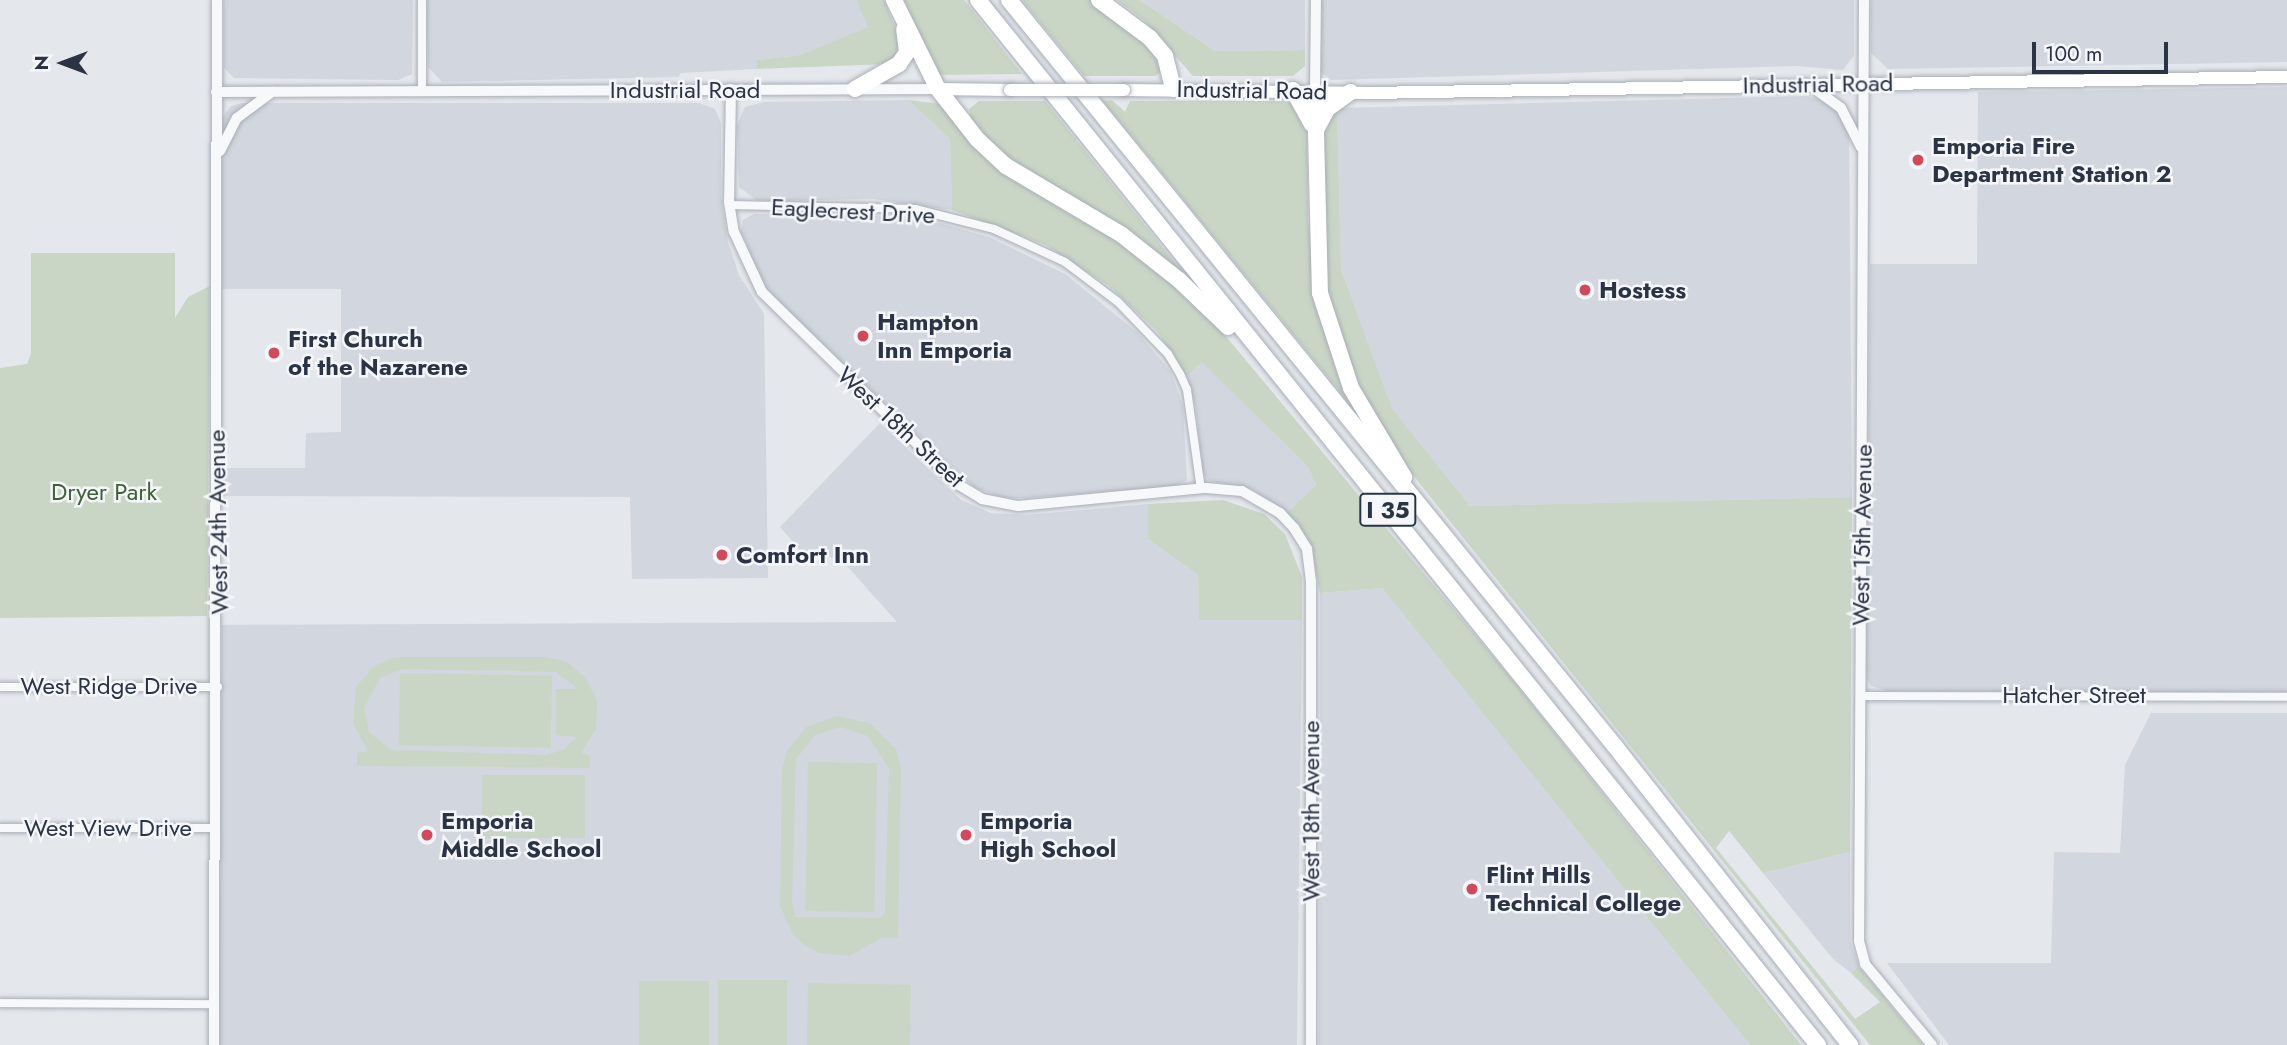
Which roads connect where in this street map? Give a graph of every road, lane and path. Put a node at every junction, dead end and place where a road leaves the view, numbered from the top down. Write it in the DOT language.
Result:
graph roads {
  1 [pos="217,0"];
  2 [pos="422,0"];
  3 [pos="978,0"];
  4 [pos="1009,0"];
  5 [pos="1099,0"];
  6 [pos="1316,0"];
  7 [pos="1864,0"];
  8 [pos="896,5"];
  9 [pos="2287,77"];
  10 [pos="1864,82"];
  11 [pos="1808,84"];
  12 [pos="731,89"];
  13 [pos="855,89"];
  14 [pos="938,89"];
  15 [pos="1173,89"];
  16 [pos="1293,90"];
  17 [pos="273,91"];
  18 [pos="422,91"];
  19 [pos="1315,91"];
  20 [pos="216,92"];
  21 [pos="1350,92"];
  22 [pos="1315,132"];
  23 [pos="1864,154"];
  24 [pos="217,157"];
  25 [pos="730,205"];
  26 [pos="1262,356"];
  27 [pos="1200,489"];
  28 [pos="1444,541"];
  29 [pos="1310,576"];
  30 [pos="0,687"];
  31 [pos="218,687"];
  32 [pos="1860,696"];
  33 [pos="2287,697"];
  34 [pos="0,828"];
  35 [pos="216,828"];
  36 [pos="0,1003"];
  37 [pos="1817,1003"];
  38 [pos="215,1004"];
  39 [pos="214,1045"];
  40 [pos="1311,1045"];
  41 [pos="1816,1045"];
  42 [pos="1850,1045"];
  43 [pos="1857,1045"];
  44 [pos="1932,1045"];
  1 -- 20 [label="street, West 24th Avenue"];
  2 -- 18 [label="street"];
  3 -- 26 [label="highway, I 35"];
  4 -- 28 [label="highway, I 35"];
  5 -- 15 [label="highway"];
  6 -- 19 [label="street"];
  7 -- 10 [label="street, West 15th Avenue"];
  8 -- 13 [label="highway"];
  8 -- 14 [label="highway"];
  9 -- 10 [label="main road, Industrial Road"];
  10 -- 11 [label="main road, Industrial Road"];
  10 -- 23 [label="street, West 15th Avenue"];
  11 -- 21 [label="main road, Industrial Road"];
  11 -- 23 [label="street"];
  12 -- 13 [label="street, Industrial Road"];
  12 -- 18 [label="street, Industrial Road"];
  12 -- 25 [label="street, West 18th Street"];
  13 -- 14 [label="street, Industrial Road"];
  14 -- 15 [label="main road, Industrial Road, bridge"];
  14 -- 26 [label="highway"];
  15 -- 16 [label="main road, Industrial Road"];
  16 -- 19 [label="main road, Industrial Road"];
  16 -- 22 [label="highway"];
  17 -- 18 [label="street, Industrial Road"];
  17 -- 20 [label="street, Industrial Road"];
  17 -- 24 [label="street"];
  19 -- 21 [label="main road, Industrial Road"];
  19 -- 22 [label="highway"];
  20 -- 24 [label="street, West 24th Avenue"];
  21 -- 22 [label="highway"];
  22 -- 28 [label="highway"];
  23 -- 32 [label="street, West 15th Avenue"];
  24 -- 31 [label="street, West 24th Avenue"];
  25 -- 27 [label="street, West 18th Street"];
  25 -- 27 [label="street, Eaglecrest Drive"];
  26 -- 41 [label="highway, I 35"];
  27 -- 29 [label="street, West 18th Street"];
  28 -- 37 [label="highway, I 35"];
  29 -- 40 [label="street, West 18th Avenue"];
  30 -- 31 [label="street, West Ridge Drive"];
  31 -- 35 [label="street, West 24th Avenue"];
  32 -- 33 [label="street, Hatcher Street"];
  32 -- 44 [label="street, West 15th Avenue"];
  34 -- 35 [label="street, West View Drive"];
  35 -- 38 [label="street, West 24th Avenue"];
  36 -- 38 [label="street"];
  37 -- 42 [label="highway, I 35"];
  37 -- 43 [label="highway"];
  38 -- 39 [label="street, West 24th Avenue"];
}
